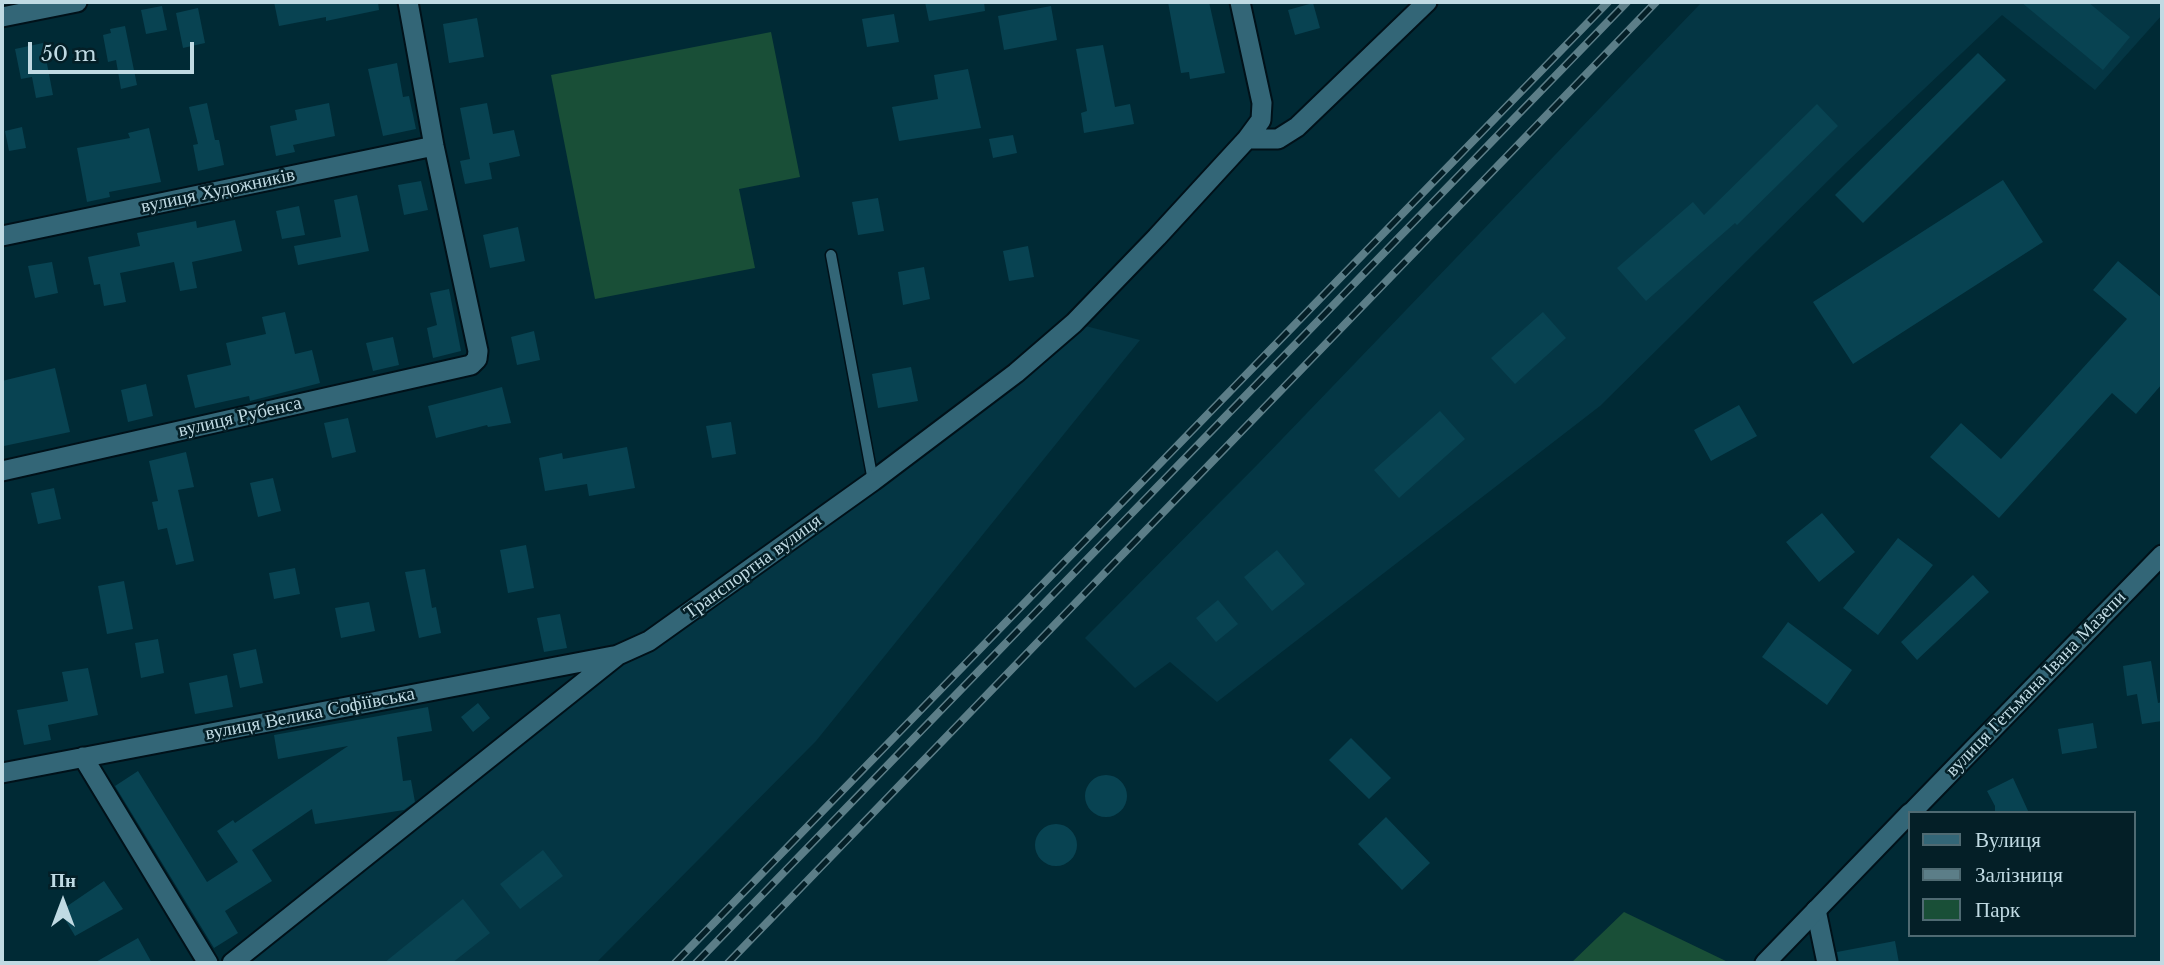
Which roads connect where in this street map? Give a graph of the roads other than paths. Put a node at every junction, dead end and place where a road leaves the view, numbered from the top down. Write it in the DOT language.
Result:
graph roads {
  1 [pos="77,2"];
  2 [pos="408,2"];
  3 [pos="1240,2"];
  4 [pos="1427,2"];
  5 [pos="2,17"];
  6 [pos="1247,139"];
  7 [pos="434,146"];
  8 [pos="2,236"];
  9 [pos="831,255"];
  10 [pos="2,471"];
  11 [pos="873,481"];
  12 [pos="2162,555"];
  13 [pos="618,655"];
  14 [pos="83,757"];
  15 [pos="2,773"];
  16 [pos="1912,811"];
  17 [pos="1909,814"];
  18 [pos="1816,910"];
  19 [pos="208,963"];
  20 [pos="232,963"];
  21 [pos="1765,963"];
  22 [pos="1827,963"];
  1 -- 5 [label="street"];
  2 -- 7 [label="street"];
  3 -- 6 [label="street, Транспортна вулиця"];
  4 -- 6 [label="street"];
  6 -- 11 [label="street, Транспортна вулиця"];
  7 -- 8 [label="street, вулиця Художників"];
  7 -- 10 [label="street, вулиця Рубенса"];
  9 -- 11 [label="lane"];
  11 -- 13 [label="street, Транспортна вулиця"];
  12 -- 16 [label="street, вулиця Гетьмана Івана Мазепи"];
  13 -- 14 [label="street, вулиця Велика Софіївська"];
  13 -- 20 [label="street, Транспортна вулиця"];
  14 -- 15 [label="street, вулиця Велика Софіївська"];
  14 -- 19 [label="street"];
  17 -- 18 [label="street, вулиця Гетьмана Івана Мазепи"];
  18 -- 21 [label="street, вулиця Гетьмана Івана Мазепи"];
  18 -- 22 [label="street"];
}
